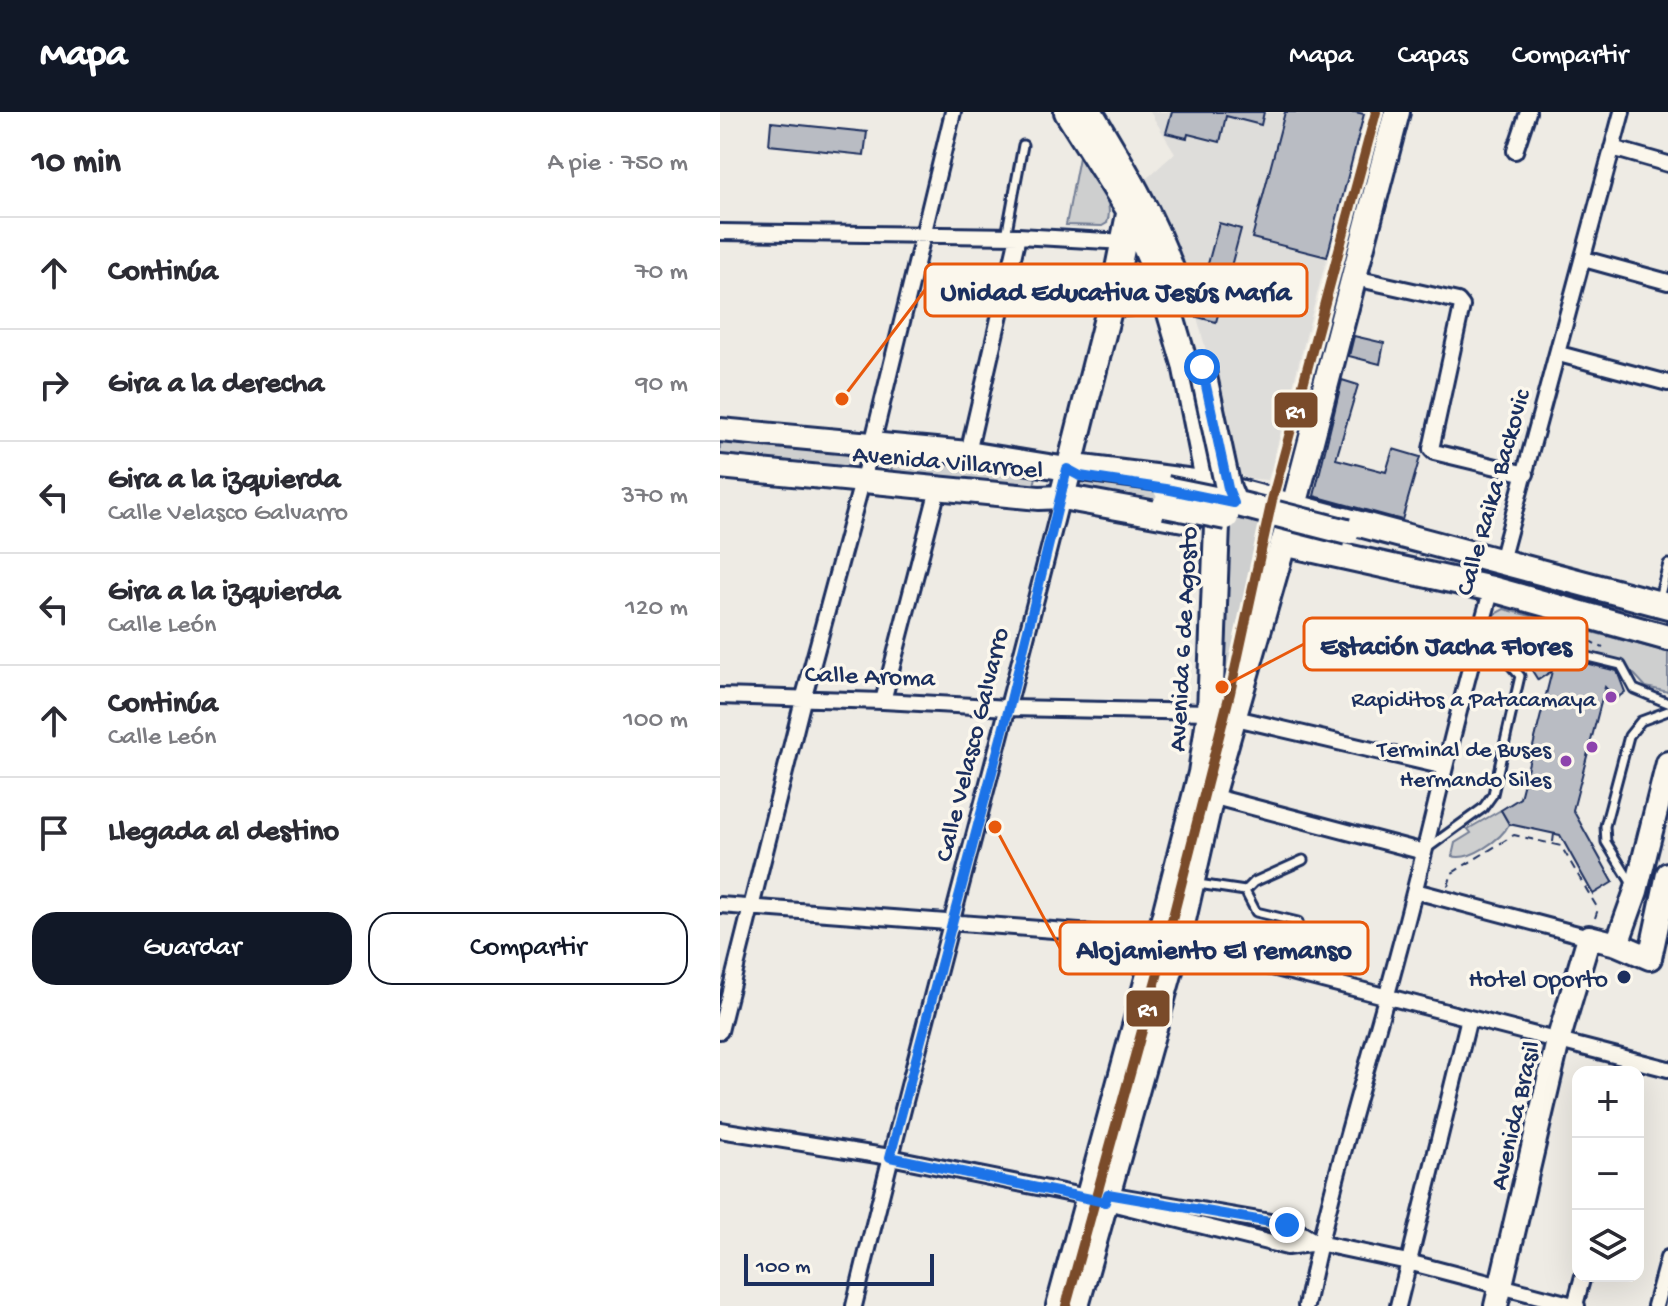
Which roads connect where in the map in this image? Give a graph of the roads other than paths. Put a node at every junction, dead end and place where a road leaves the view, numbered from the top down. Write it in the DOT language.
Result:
graph roads {
  1 [pos="953,112"];
  2 [pos="1067,112"];
  3 [pos="1090,112"];
  4 [pos="1397,112"];
  5 [pos="1528,112"];
  6 [pos="1622,112"];
  7 [pos="1023,145"];
  8 [pos="1612,148"];
  9 [pos="1515,151"];
  10 [pos="1668,164"];
  11 [pos="1135,205"];
  12 [pos="720,232"];
  13 [pos="923,235"];
  14 [pos="1012,236"];
  15 [pos="1125,242"];
  16 [pos="1584,259"];
  17 [pos="1355,278"];
  18 [pos="1668,282"];
  19 [pos="1559,354"];
  20 [pos="1668,383"];
  21 [pos="720,430"];
  22 [pos="872,445"];
  23 [pos="968,453"];
  24 [pos="720,467"];
  25 [pos="1067,469"];
  26 [pos="1526,474"];
  27 [pos="862,482"];
  28 [pos="938,489"];
  29 [pos="1062,497"];
  30 [pos="1166,497"];
  31 [pos="1219,504"];
  32 [pos="1294,506"];
  33 [pos="1344,539"];
  34 [pos="1283,543"];
  35 [pos="1501,561"];
  36 [pos="1668,564"];
  37 [pos="1492,589"];
  38 [pos="1663,605"];
  39 [pos="1668,638"];
  40 [pos="1473,652"];
  41 [pos="1507,661"];
  42 [pos="720,696"];
  43 [pos="803,700"];
  44 [pos="883,701"];
  45 [pos="1668,703"];
  46 [pos="1009,708"];
  47 [pos="1668,711"];
  48 [pos="1210,712"];
  49 [pos="1234,716"];
  50 [pos="1668,763"];
  51 [pos="1445,767"];
  52 [pos="1211,796"];
  53 [pos="1424,852"];
  54 [pos="1303,860"];
  55 [pos="1668,874"];
  56 [pos="1191,883"];
  57 [pos="1245,891"];
  58 [pos="1415,891"];
  59 [pos="1636,891"];
  60 [pos="1661,898"];
  61 [pos="720,905"];
  62 [pos="751,906"];
  63 [pos="1298,922"];
  64 [pos="953,923"];
  65 [pos="1589,937"];
  66 [pos="1169,940"];
  67 [pos="1617,944"];
  68 [pos="1659,960"];
  69 [pos="1387,997"];
  70 [pos="1469,1018"];
  71 [pos="720,1031"];
  72 [pos="1558,1041"];
  73 [pos="1636,1066"];
  74 [pos="1644,1067"];
  75 [pos="1668,1069"];
  76 [pos="720,1130"];
  77 [pos="890,1157"];
  78 [pos="1100,1197"];
  79 [pos="1318,1243"];
  80 [pos="1668,1258"];
  81 [pos="1408,1262"];
  82 [pos="1582,1282"];
  83 [pos="1499,1296"];
  84 [pos="854,1306"];
  85 [pos="1059,1306"];
  86 [pos="1076,1306"];
  87 [pos="1306,1306"];
  88 [pos="1398,1306"];
  89 [pos="1576,1306"];
  90 [pos="1655,1306"];
  1 -- 13 [label="street"];
  2 -- 11 [label="main road"];
  3 -- 11 [label="main road"];
  4 -- 17 [label="main road, Avenida 6 de Agosto"];
  5 -- 9 [label="street"];
  6 -- 8 [label="street, Calle Raika Backovic"];
  7 -- 14 [label="lane"];
  8 -- 10 [label="street"];
  8 -- 16 [label="street, Calle Raika Backovic"];
  11 -- 15 [label="main road, Calle Velasco Galvarro"];
  11 -- 31 [label="main road"];
  11 -- 31 [label="main road, bridge"];
  12 -- 13 [label="street"];
  13 -- 14 [label="street"];
  13 -- 22 [label="street"];
  14 -- 15 [label="street"];
  14 -- 23 [label="street"];
  15 -- 25 [label="main road, Calle Velasco Galvarro"];
  16 -- 18 [label="street"];
  16 -- 19 [label="street, Calle Raika Backovic"];
  17 -- 26 [label="street"];
  17 -- 32 [label="main road, Avenida 6 de Agosto"];
  19 -- 20 [label="street"];
  19 -- 26 [label="street, Calle Raika Backovic"];
  21 -- 22 [label="main road, Avenida Villarroel"];
  22 -- 23 [label="main road, Avenida Villarroel"];
  22 -- 27 [label="street"];
  23 -- 25 [label="main road, Avenida Villarroel"];
  24 -- 27 [label="main road, Avenida Villarroel"];
  25 -- 29 [label="main road, Calle Velasco Galvarro"];
  25 -- 30 [label="main road"];
  25 -- 31 [label="main road, Avenida Villarroel"];
  26 -- 35 [label="street, Calle Raika Backovic"];
  27 -- 28 [label="main road, Avenida Villarroel"];
  27 -- 43 [label="street"];
  28 -- 29 [label="main road, Avenida Villarroel"];
  28 -- 44 [label="street"];
  29 -- 30 [label="main road"];
  29 -- 31 [label="main road, Avenida Villarroel"];
  29 -- 46 [label="street, Calle Velasco Galvarro"];
  30 -- 31 [label="main road, bridge"];
  30 -- 33 [label="main road, bridge"];
  31 -- 32 [label="main road, Avenida Villarroel"];
  31 -- 33 [label="main road, bridge"];
  31 -- 48 [label="main road, Avenida 6 de Agosto"];
  32 -- 34 [label="main road, Avenida 6 de Agosto"];
  32 -- 35 [label="main road, Avenida Villarroel"];
  33 -- 35 [label="main road"];
  33 -- 37 [label="main road"];
  34 -- 37 [label="main road"];
  34 -- 49 [label="main road, Avenida 6 de Agosto"];
  35 -- 37 [label="main road, Calle Raika Backovic"];
  35 -- 38 [label="main road, Avenida Villarroel"];
  36 -- 38 [label="lane"];
  37 -- 39 [label="main road"];
  37 -- 40 [label="street, Calle Raika Backovic"];
  40 -- 41 [label="lane"];
  40 -- 51 [label="street, Calle Raika Backovic"];
  41 -- 45 [label="lane"];
  41 -- 53 [label="lane"];
  42 -- 43 [label="street, Calle Aroma"];
  43 -- 44 [label="street, Calle Aroma"];
  43 -- 62 [label="street"];
  44 -- 46 [label="street, Calle Aroma"];
  46 -- 48 [label="street, Calle Aroma"];
  46 -- 64 [label="street, Calle Velasco Galvarro"];
  47 -- 59 [label="lane"];
  48 -- 49 [label="street, Calle Aroma"];
  48 -- 66 [label="main road, Avenida 6 de Agosto"];
  49 -- 51 [label="street, Calle Aroma"];
  49 -- 52 [label="main road, Avenida 6 de Agosto"];
  50 -- 59 [label="main road"];
  51 -- 53 [label="street, Calle Raika Backovic"];
  52 -- 53 [label="street"];
  52 -- 56 [label="main road, Avenida 6 de Agosto"];
  53 -- 58 [label="street, Calle Raika Backovic"];
  54 -- 57 [label="lane"];
  55 -- 60 [label="main road"];
  56 -- 57 [label="lane"];
  56 -- 66 [label="main road, Avenida 6 de Agosto"];
  57 -- 63 [label="lane"];
  58 -- 65 [label="street"];
  58 -- 69 [label="street, Calle Raika Backovic"];
  59 -- 60 [label="lane"];
  59 -- 67 [label="main road"];
  60 -- 68 [label="main road"];
  61 -- 62 [label="street"];
  62 -- 64 [label="street"];
  62 -- 71 [label="street"];
  64 -- 66 [label="street"];
  64 -- 77 [label="street, Calle Velasco Galvarro"];
  65 -- 67 [label="main road"];
  65 -- 72 [label="main road, Avenida Brasil"];
  66 -- 69 [label="street"];
  66 -- 78 [label="main road, Avenida 6 de Agosto"];
  67 -- 68 [label="main road"];
  69 -- 70 [label="street"];
  69 -- 79 [label="street, Calle Raika Backovic"];
  70 -- 72 [label="street"];
  70 -- 81 [label="street"];
  72 -- 73 [label="street"];
  72 -- 83 [label="main road, Avenida Brasil"];
  74 -- 75 [label="street"];
  76 -- 77 [label="street"];
  77 -- 78 [label="street"];
  77 -- 84 [label="street, Calle Velasco Galvarro"];
  78 -- 79 [label="street"];
  78 -- 79 [label="street"];
  78 -- 85 [label="main road, Avenida 6 de Agosto"];
  78 -- 86 [label="main road, Avenida 6 de Agosto"];
  79 -- 81 [label="street"];
  79 -- 87 [label="street, Calle Raika Backovic"];
  80 -- 90 [label="street"];
  81 -- 83 [label="street"];
  81 -- 88 [label="street"];
  82 -- 89 [label="street"];
  83 -- 89 [label="street"];
}
